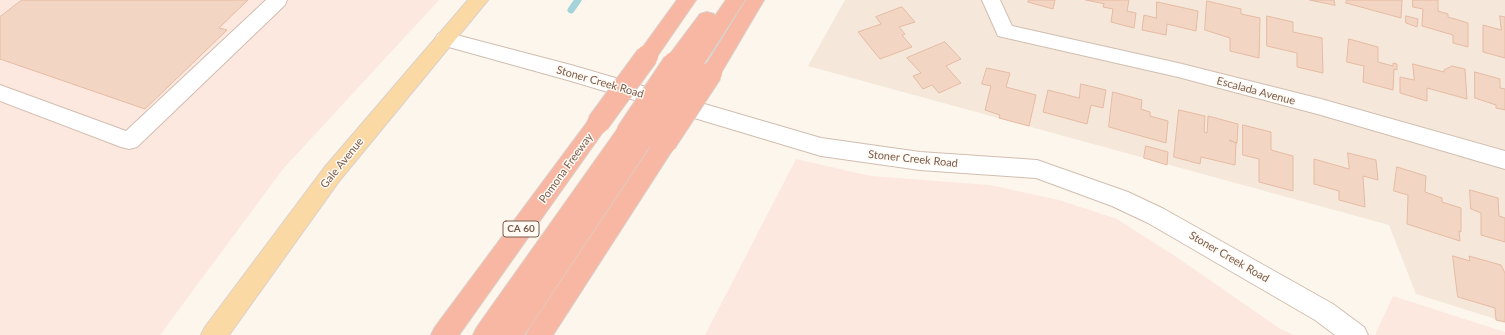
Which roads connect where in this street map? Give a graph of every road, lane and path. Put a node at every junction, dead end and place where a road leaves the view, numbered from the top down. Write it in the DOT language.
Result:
graph roads {
  1 [pos="278,0"];
  2 [pos="479,0"];
  3 [pos="678,0"];
  4 [pos="687,0"];
  5 [pos="720,0"];
  6 [pos="736,0"];
  7 [pos="754,0"];
  8 [pos="991,0"];
  9 [pos="445,39"];
  10 [pos="647,56"];
  11 [pos="692,68"];
  12 [pos="0,93"];
  13 [pos="646,138"];
  14 [pos="1505,160"];
  15 [pos="214,335"];
  16 [pos="444,335"];
  17 [pos="486,335"];
  18 [pos="510,335"];
  19 [pos="539,335"];
  20 [pos="1355,335"];
  1 -- 12 [label="street"];
  2 -- 9 [label="main road, Gale Avenue"];
  3 -- 10 [label="highway"];
  4 -- 10 [label="highway, Pomona Freeway / CA 60"];
  5 -- 11 [label="highway"];
  6 -- 11 [label="highway"];
  7 -- 11 [label="highway"];
  8 -- 14 [label="street, Escalada Avenue"];
  9 -- 15 [label="main road, Gale Avenue"];
  9 -- 20 [label="street, Stoner Creek Road"];
  10 -- 16 [label="highway, Pomona Freeway / CA 60, bridge"];
  11 -- 13 [label="highway, bridge"];
  11 -- 13 [label="highway, bridge"];
  13 -- 17 [label="highway"];
  13 -- 18 [label="highway"];
  13 -- 19 [label="highway"];
}
